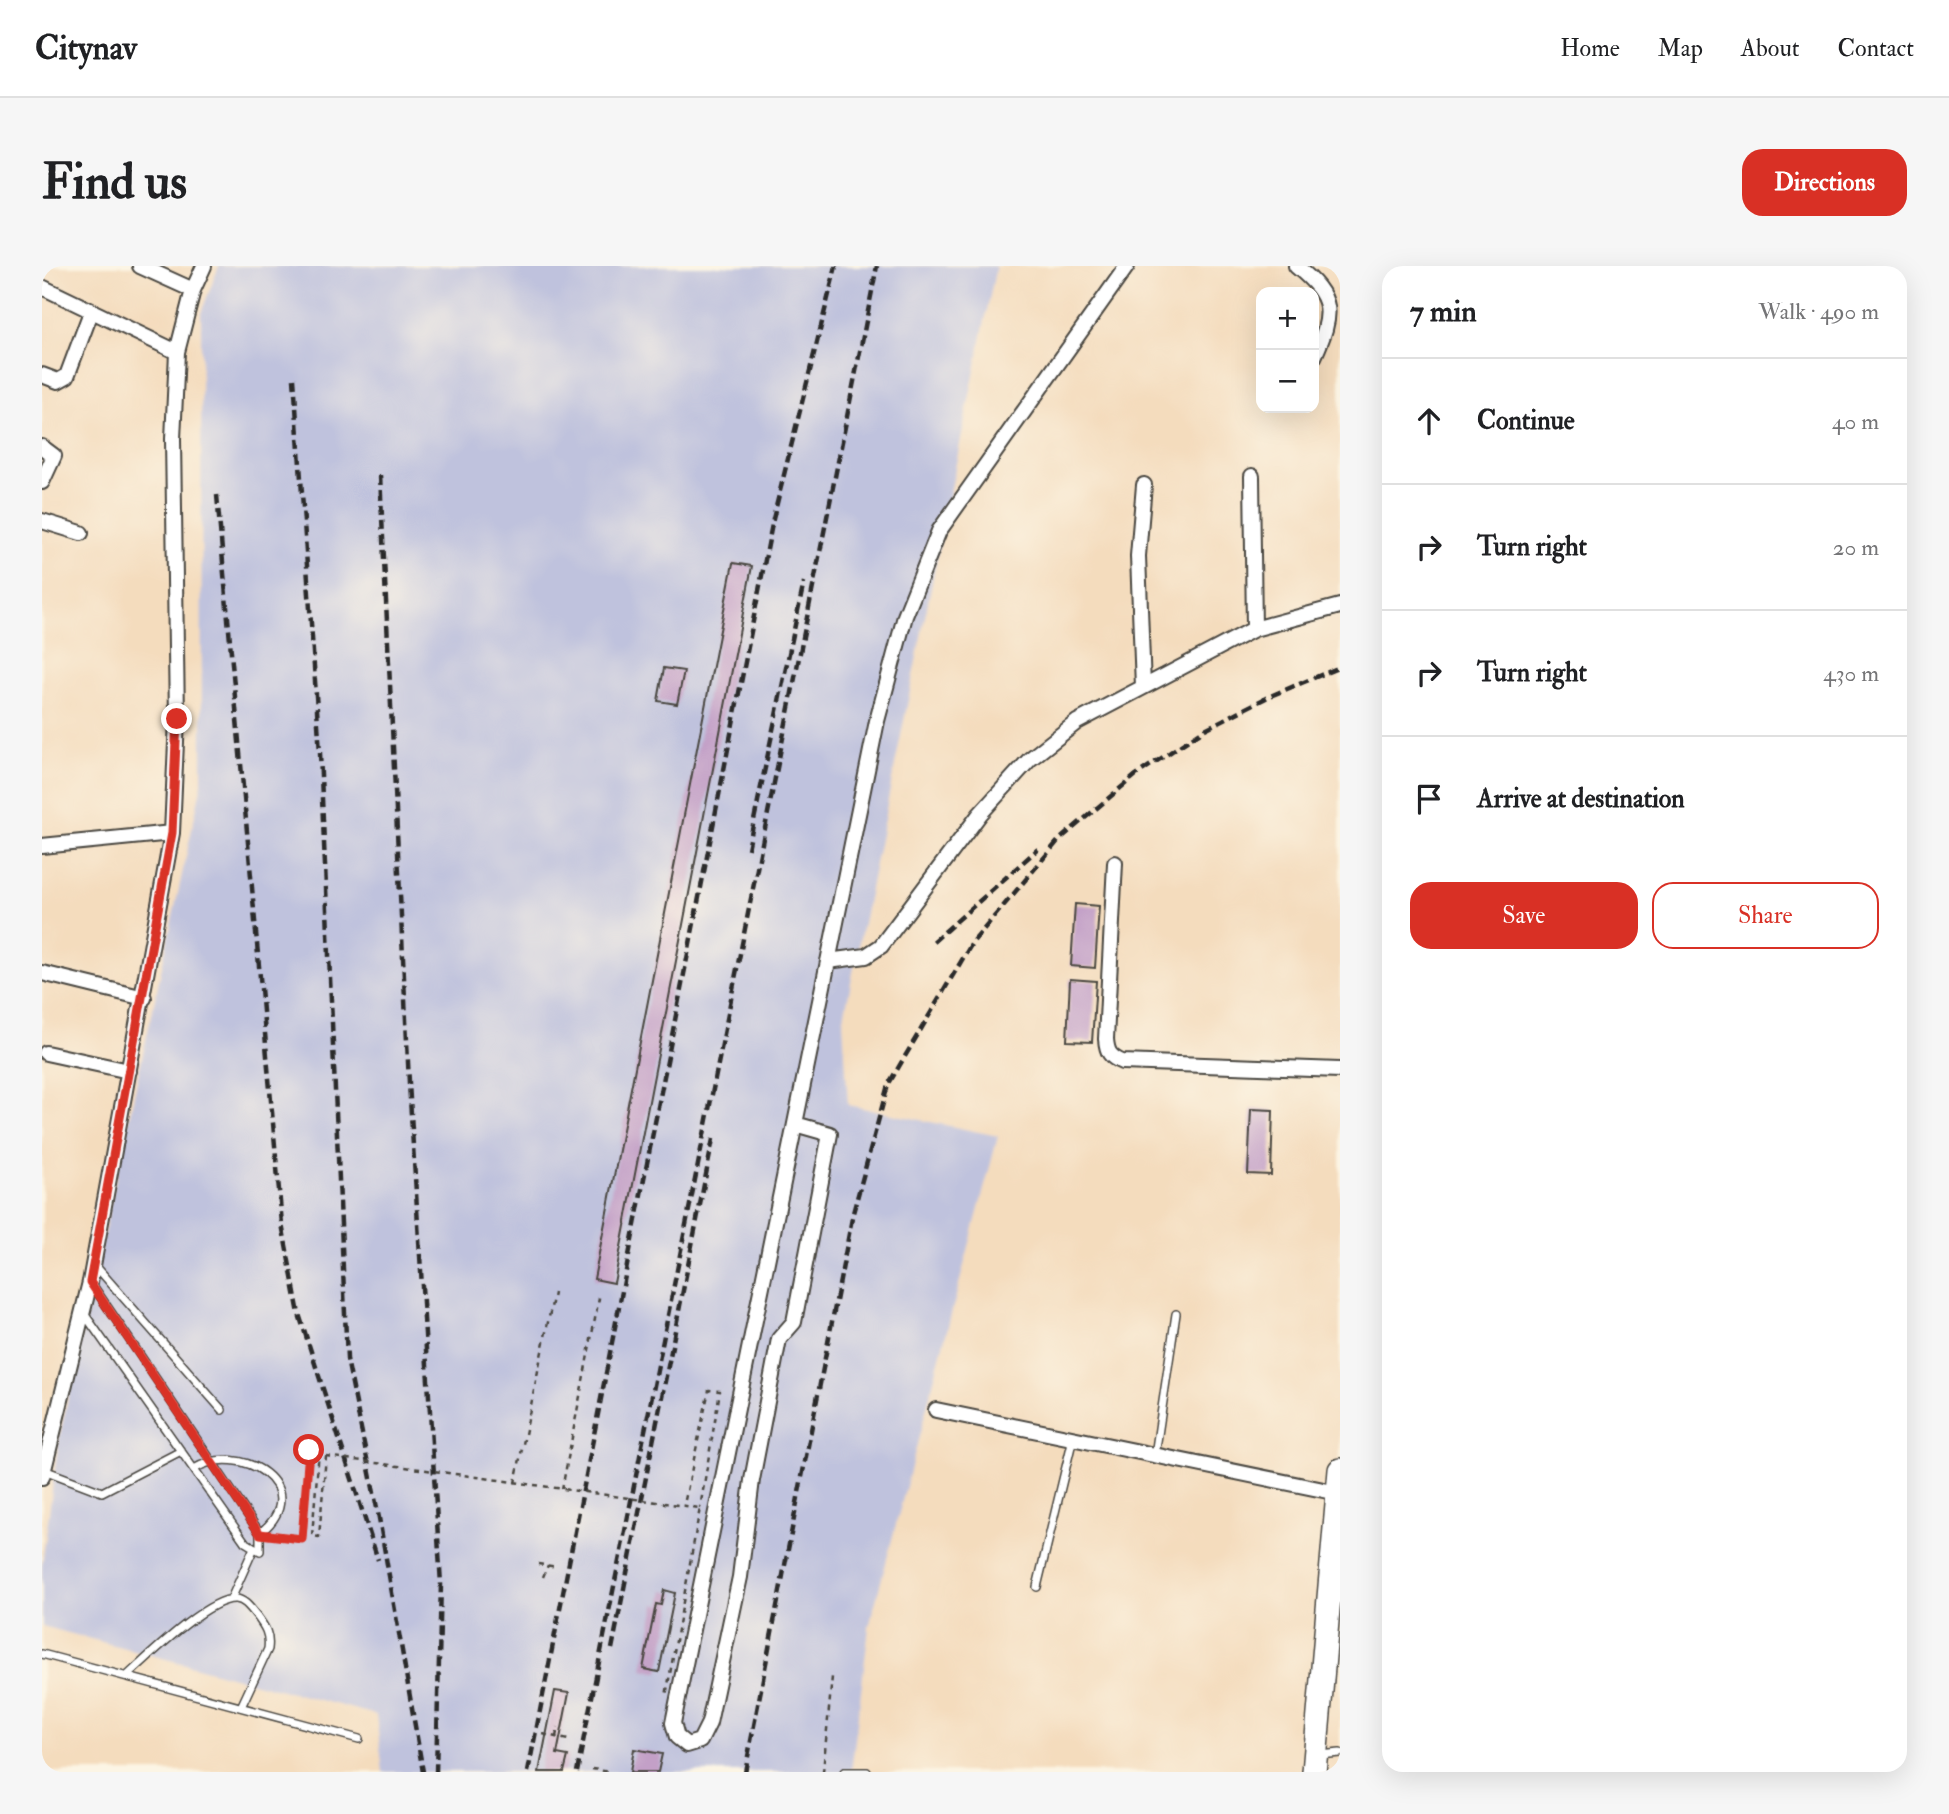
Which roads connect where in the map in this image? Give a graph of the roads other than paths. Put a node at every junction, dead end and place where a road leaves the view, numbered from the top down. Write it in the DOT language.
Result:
graph roads {
  1 [pos="140,266"];
  2 [pos="204,266"];
  3 [pos="1127,266"];
  4 [pos="1296,266"];
  5 [pos="42,287"];
  6 [pos="193,290"];
  7 [pos="91,312"];
  8 [pos="1317,350"];
  9 [pos="177,352"];
  10 [pos="42,375"];
  11 [pos="42,447"];
  12 [pos="1252,476"];
  13 [pos="42,482"];
  14 [pos="1144,485"];
  15 [pos="42,521"];
  16 [pos="81,533"];
  17 [pos="1340,606"];
  18 [pos="1254,629"];
  19 [pos="1143,687"];
  20 [pos="172,833"];
  21 [pos="42,846"];
  22 [pos="1115,863"];
  23 [pos="828,961"];
  24 [pos="42,973"];
  25 [pos="144,998"];
  26 [pos="47,1053"];
  27 [pos="1340,1070"];
  28 [pos="129,1071"];
  29 [pos="795,1124"];
  30 [pos="93,1263"];
  31 [pos="90,1282"];
  32 [pos="83,1312"];
  33 [pos="1176,1314"];
  34 [pos="222,1410"];
  35 [pos="936,1410"];
  36 [pos="1073,1438"];
  37 [pos="45,1445"];
  38 [pos="181,1451"];
  39 [pos="1155,1455"];
  40 [pos="211,1459"];
  41 [pos="194,1469"];
  42 [pos="1340,1470"];
  43 [pos="43,1473"];
  44 [pos="1338,1502"];
  45 [pos="260,1534"];
  46 [pos="253,1550"];
  47 [pos="1037,1587"];
  48 [pos="231,1599"];
  49 [pos="42,1654"];
  50 [pos="127,1676"];
  51 [pos="241,1707"];
  52 [pos="359,1739"];
  53 [pos="1340,1753"];
  54 [pos="1315,1764"];
  55 [pos="844,1772"];
  56 [pos="867,1772"];
  1 -- 6 [label="street"];
  2 -- 6 [label="street"];
  3 -- 23 [label="street"];
  4 -- 8 [label="street"];
  5 -- 7 [label="street"];
  6 -- 9 [label="street"];
  7 -- 9 [label="street"];
  7 -- 10 [label="street"];
  9 -- 20 [label="street"];
  11 -- 13 [label="street"];
  12 -- 18 [label="street"];
  14 -- 19 [label="street"];
  15 -- 16 [label="street"];
  17 -- 18 [label="street"];
  18 -- 19 [label="street"];
  19 -- 23 [label="street"];
  20 -- 21 [label="street"];
  20 -- 25 [label="street"];
  22 -- 27 [label="street"];
  23 -- 29 [label="street"];
  24 -- 25 [label="street"];
  25 -- 28 [label="street"];
  26 -- 28 [label="street"];
  28 -- 30 [label="street"];
  29 -- 29 [label="street"];
  30 -- 31 [label="street"];
  30 -- 34 [label="lane"];
  31 -- 32 [label="street"];
  31 -- 40 [label="lane"];
  32 -- 37 [label="street"];
  32 -- 38 [label="lane"];
  33 -- 39 [label="lane"];
  35 -- 36 [label="street"];
  36 -- 39 [label="street"];
  36 -- 47 [label="lane"];
  37 -- 43 [label="street"];
  38 -- 41 [label="lane"];
  38 -- 43 [label="lane"];
  39 -- 44 [label="street"];
  40 -- 41 [label="lane"];
  40 -- 45 [label="lane"];
  40 -- 45 [label="lane"];
  41 -- 46 [label="lane"];
  42 -- 44 [label="highway"];
  44 -- 54 [label="highway"];
  45 -- 46 [label="lane"];
  46 -- 48 [label="lane"];
  48 -- 50 [label="lane"];
  48 -- 51 [label="lane"];
  49 -- 50 [label="lane"];
  50 -- 51 [label="lane"];
  51 -- 52 [label="lane"];
  53 -- 54 [label="lane"];
  55 -- 56 [label="lane"];
}
